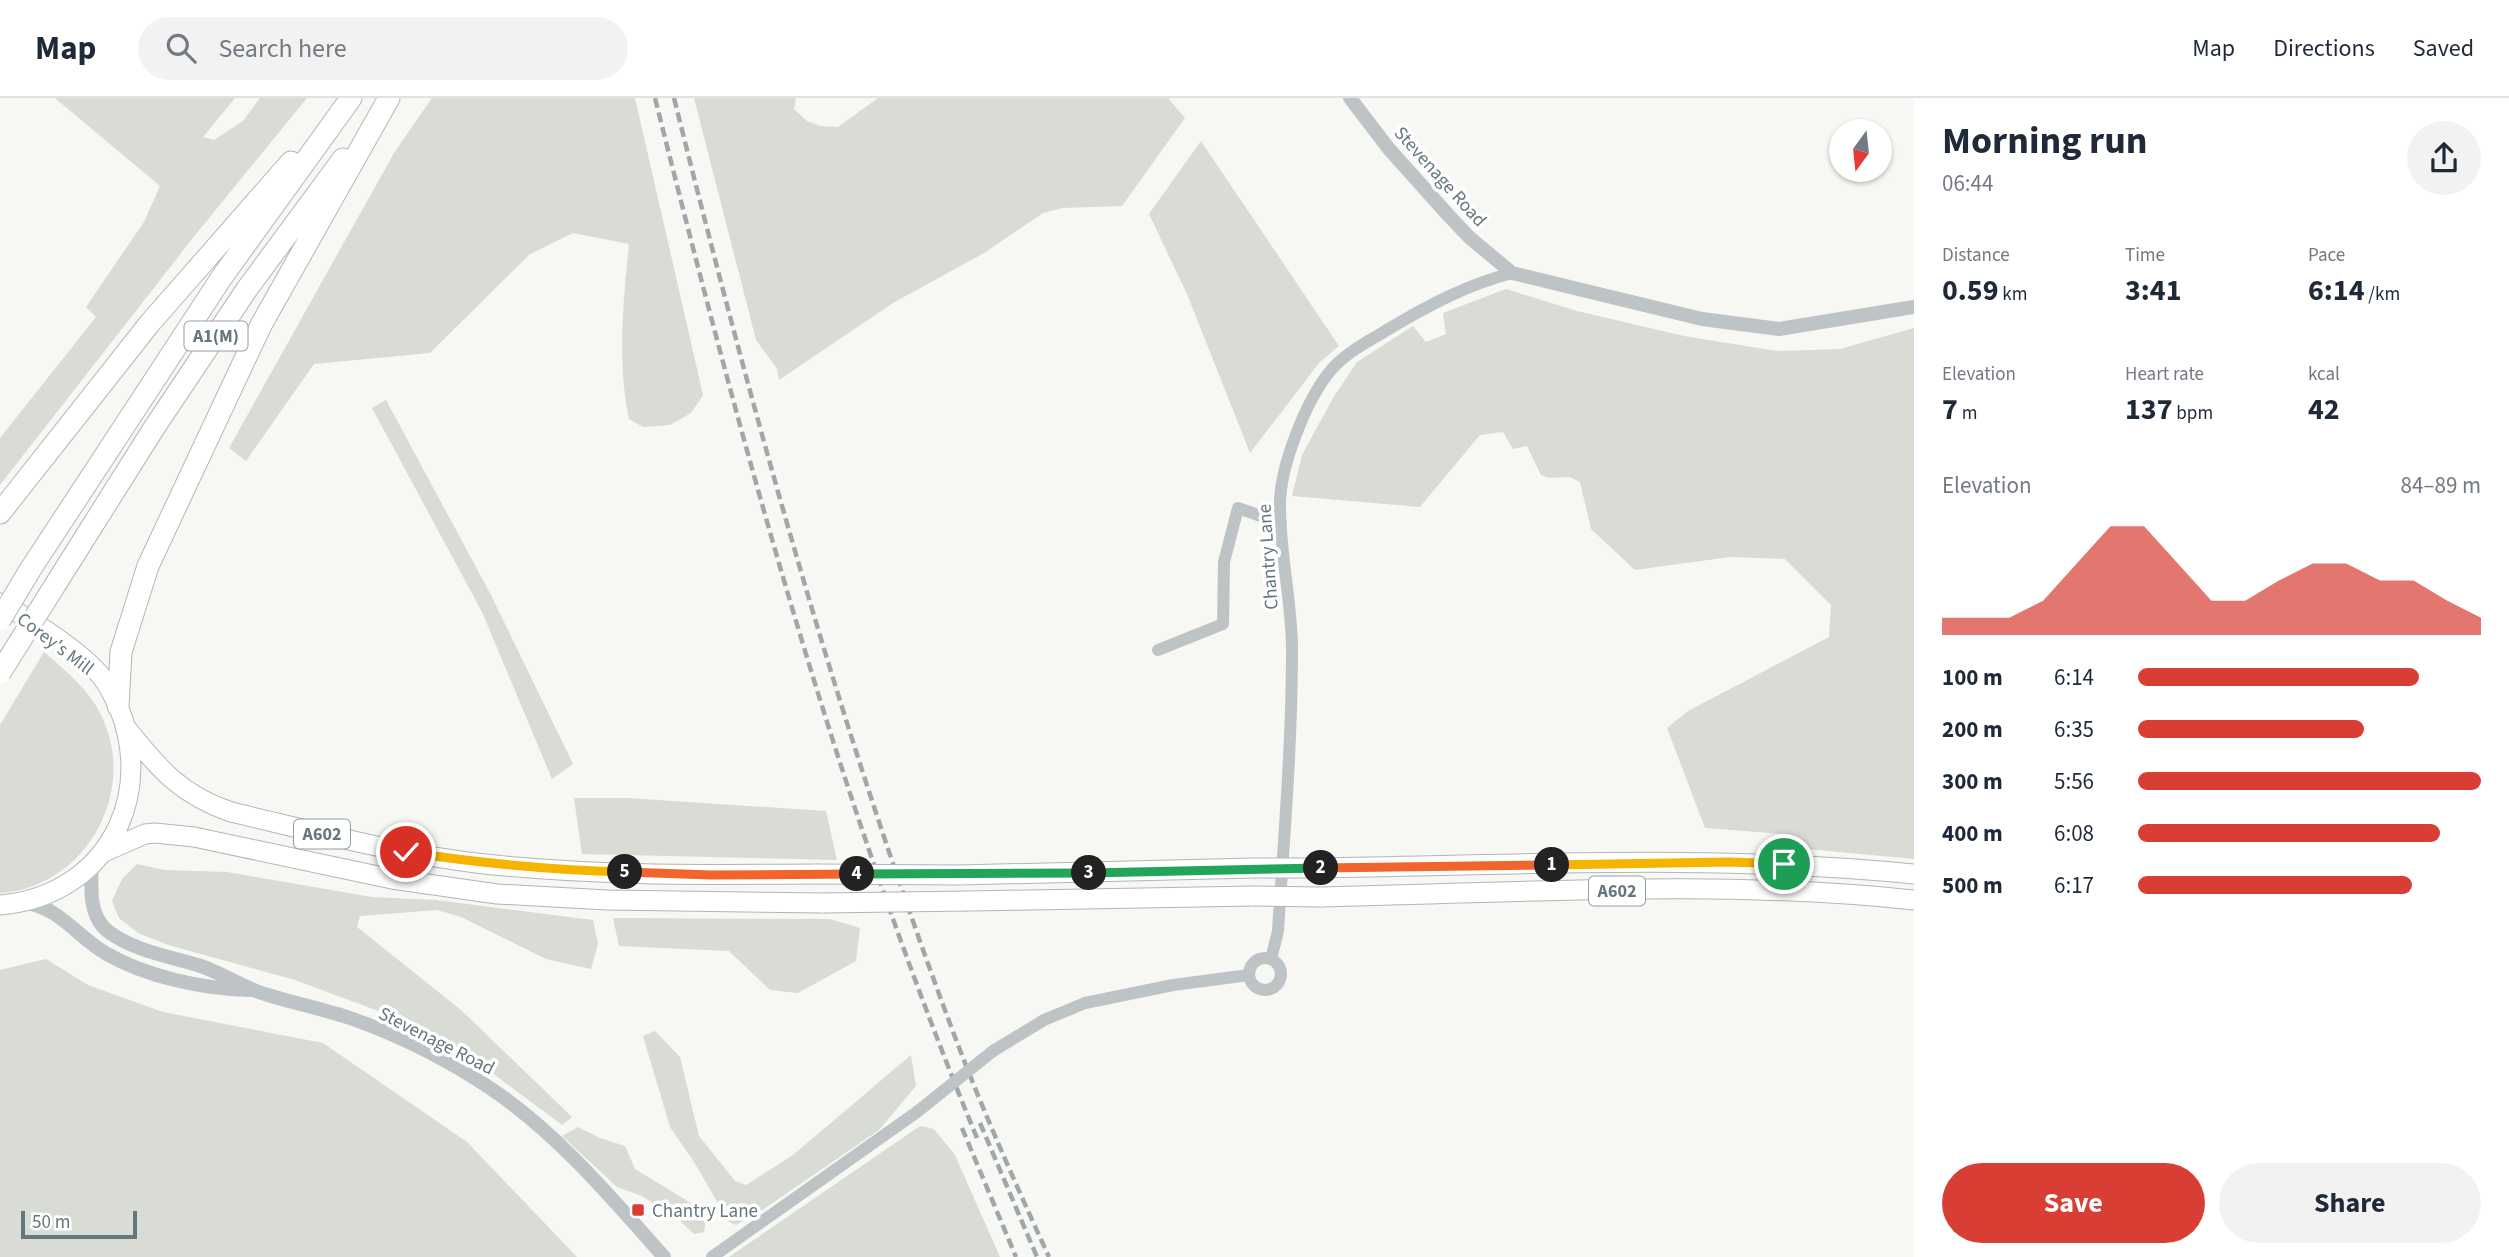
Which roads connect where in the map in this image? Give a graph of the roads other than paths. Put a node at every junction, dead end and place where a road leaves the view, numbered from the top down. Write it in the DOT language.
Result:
graph roads {
  1 [pos="389,98"];
  2 [pos="1350,98"];
  3 [pos="346,104"];
  4 [pos="1512,272"];
  5 [pos="1914,307"];
  6 [pos="0,513"];
  7 [pos="1281,523"];
  8 [pos="0,603"];
  9 [pos="0,620"];
  10 [pos="1158,650"];
  11 [pos="0,673"];
  12 [pos="118,706"];
  13 [pos="127,729"];
  14 [pos="98,858"];
  15 [pos="1914,874"];
  16 [pos="1914,900"];
  17 [pos="24,903"];
  18 [pos="0,905"];
  19 [pos="1271,959"];
  20 [pos="1249,975"];
  21 [pos="255,990"];
  22 [pos="664,1257"];
  23 [pos="712,1257"];
  1 -- 11 [label="highway, A1(M), bridge"];
  1 -- 12 [label="highway"];
  2 -- 4 [label="street, Stevenage Road"];
  3 -- 6 [label="highway"];
  3 -- 9 [label="highway, A1(M), bridge"];
  4 -- 5 [label="street"];
  4 -- 7 [label="street, Chantry Lane"];
  7 -- 10 [label="street"];
  7 -- 19 [label="street, Chantry Lane"];
  8 -- 12 [label="main road, Corey's Mill"];
  12 -- 13 [label="main road, Corey's Mill"];
  13 -- 14 [label="main road, Corey's Mill"];
  13 -- 15 [label="main road, A602, bridge"];
  14 -- 16 [label="main road, A602, bridge"];
  14 -- 17 [label="main road, Corey's Mill"];
  14 -- 21 [label="street, Stevenage Road"];
  17 -- 18 [label="main road, Corey's Mill"];
  17 -- 21 [label="street, Stevenage Road"];
  19 -- 20 [label="street"];
  19 -- 20 [label="street"];
  20 -- 23 [label="street, bridge"];
  21 -- 22 [label="street, Stevenage Road"];
}
